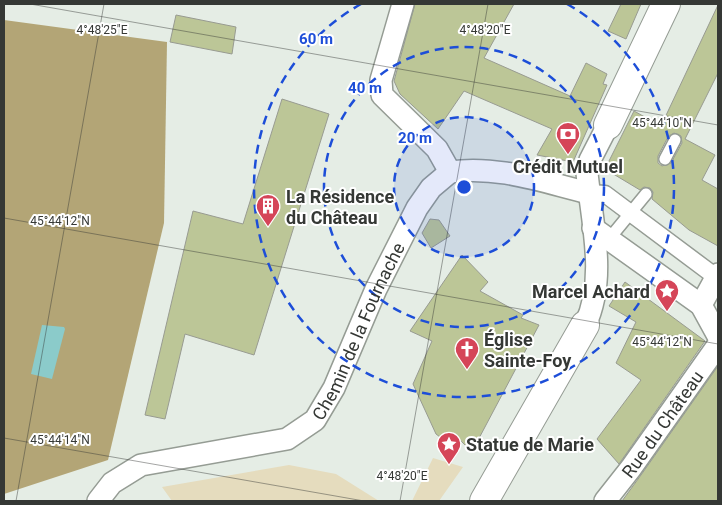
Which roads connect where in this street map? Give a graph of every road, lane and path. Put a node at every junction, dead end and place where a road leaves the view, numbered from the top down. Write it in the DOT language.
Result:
graph roads {
  1 [pos="403,4"];
  2 [pos="666,4"];
  3 [pos="608,125"];
  4 [pos="675,140"];
  5 [pos="665,159"];
  6 [pos="450,172"];
  7 [pos="588,183"];
  8 [pos="646,194"];
  9 [pos="631,213"];
  10 [pos="601,233"];
  11 [pos="717,276"];
  12 [pos="701,305"];
  13 [pos="585,325"];
  14 [pos="718,335"];
  15 [pos="718,345"];
  16 [pos="98,501"];
  17 [pos="484,501"];
  18 [pos="605,501"];
  1 -- 6 [label="street"];
  2 -- 3 [label="main road"];
  3 -- 7 [label="street"];
  4 -- 5 [label="lane"];
  6 -- 7 [label="street"];
  6 -- 16 [label="street, Chemin de la Fournache"];
  7 -- 9 [label="street"];
  7 -- 10 [label="street"];
  8 -- 9 [label="lane"];
  9 -- 10 [label="lane"];
  9 -- 11 [label="street"];
  10 -- 12 [label="street"];
  10 -- 13 [label="street"];
  11 -- 12 [label="street"];
  12 -- 14 [label="street"];
  13 -- 17 [label="main road"];
  15 -- 18 [label="street, Rue du Château"];
}
